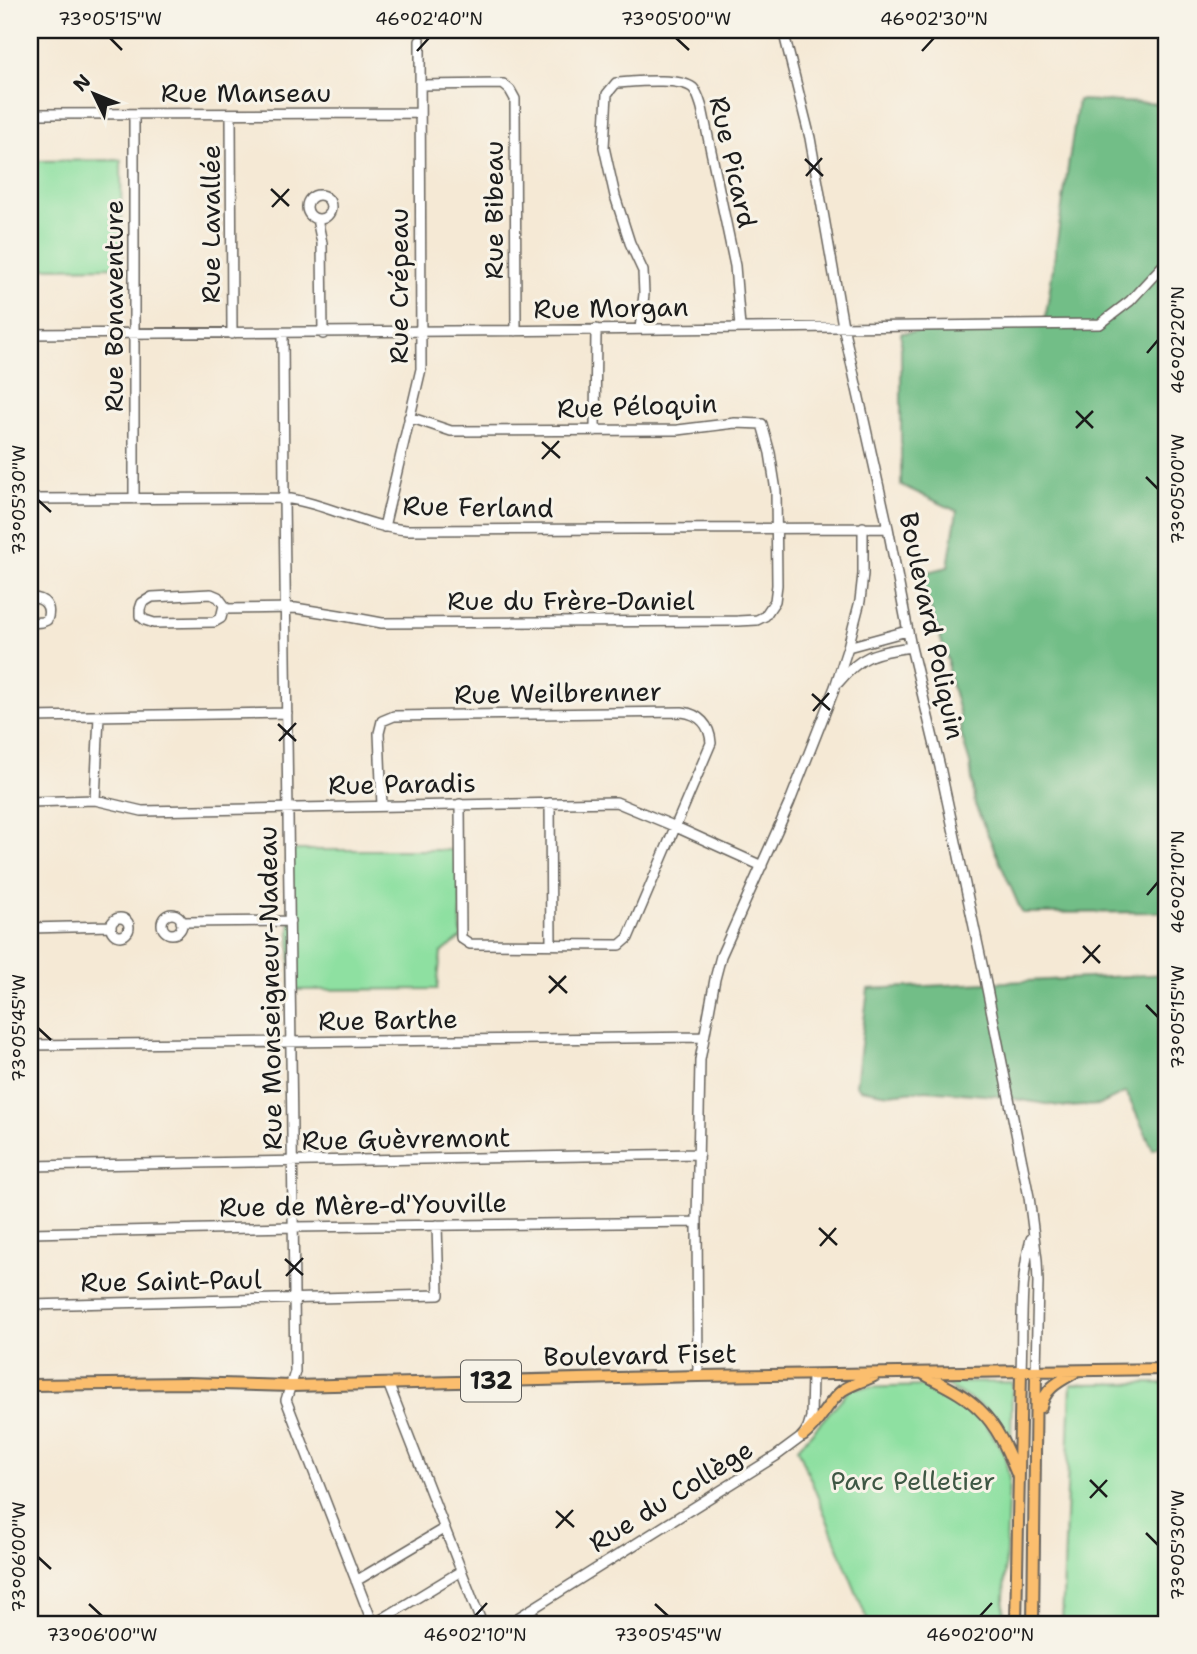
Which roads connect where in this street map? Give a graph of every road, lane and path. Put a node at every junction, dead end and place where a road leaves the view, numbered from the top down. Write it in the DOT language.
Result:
graph roads {
  1 [pos="783,30"];
  2 [pos="420,41"];
  3 [pos="420,85"];
  4 [pos="419,113"];
  5 [pos="30,114"];
  6 [pos="134,114"];
  7 [pos="231,114"];
  8 [pos="317,219"];
  9 [pos="1167,261"];
  10 [pos="843,326"];
  11 [pos="740,327"];
  12 [pos="596,329"];
  13 [pos="640,329"];
  14 [pos="516,331"];
  15 [pos="421,332"];
  16 [pos="30,334"];
  17 [pos="135,334"];
  18 [pos="232,334"];
  19 [pos="283,334"];
  20 [pos="323,334"];
  21 [pos="409,417"];
  22 [pos="594,431"];
  23 [pos="284,498"];
  24 [pos="30,499"];
  25 [pos="134,499"];
  26 [pos="384,527"];
  27 [pos="863,527"];
  28 [pos="888,527"];
  29 [pos="777,528"];
  30 [pos="30,598"];
  31 [pos="286,608"];
  32 [pos="224,609"];
  33 [pos="30,623"];
  34 [pos="907,631"];
  35 [pos="848,647"];
  36 [pos="911,647"];
  37 [pos="874,653"];
  38 [pos="835,687"];
  39 [pos="288,713"];
  40 [pos="99,716"];
  41 [pos="30,717"];
  42 [pos="95,800"];
  43 [pos="30,802"];
  44 [pos="550,803"];
  45 [pos="460,804"];
  46 [pos="382,806"];
  47 [pos="289,807"];
  48 [pos="676,827"];
  49 [pos="762,866"];
  50 [pos="290,920"];
  51 [pos="181,922"];
  52 [pos="111,926"];
  53 [pos="30,928"];
  54 [pos="551,944"];
  55 [pos="704,1037"];
  56 [pos="291,1042"];
  57 [pos="30,1045"];
  58 [pos="699,1154"];
  59 [pos="293,1162"];
  60 [pos="30,1166"];
  61 [pos="697,1222"];
  62 [pos="437,1225"];
  63 [pos="293,1227"];
  64 [pos="30,1233"];
  65 [pos="1033,1234"];
  66 [pos="294,1299"];
  67 [pos="30,1305"];
  68 [pos="1167,1369"];
  69 [pos="1021,1371"];
  70 [pos="1036,1371"];
  71 [pos="1077,1371"];
  72 [pos="919,1372"];
  73 [pos="882,1373"];
  74 [pos="812,1375"];
  75 [pos="698,1376"];
  76 [pos="388,1383"];
  77 [pos="30,1385"];
  78 [pos="292,1386"];
  79 [pos="1036,1434"];
  80 [pos="803,1436"];
  81 [pos="1018,1476"];
  82 [pos="444,1528"];
  83 [pos="461,1571"];
  84 [pos="356,1581"];
  85 [pos="522,1620"];
  86 [pos="374,1624"];
  87 [pos="482,1624"];
  88 [pos="508,1624"];
  89 [pos="1016,1624"];
  90 [pos="1033,1624"];
  1 -- 10 [label="street, Boulevard Poliquin"];
  2 -- 3 [label="street, Rue Crépeau"];
  3 -- 4 [label="street, Rue Crépeau"];
  3 -- 14 [label="street, Rue Bibeau"];
  4 -- 7 [label="street, Rue Manseau"];
  4 -- 15 [label="street, Rue Crépeau"];
  5 -- 6 [label="street, Rue Manseau"];
  6 -- 7 [label="street, Rue Manseau"];
  6 -- 17 [label="street, Rue Bonaventure"];
  7 -- 18 [label="street, Rue Lavallée"];
  8 -- 20 [label="street"];
  9 -- 10 [label="street, Rue Morgan"];
  10 -- 11 [label="street, Rue Morgan"];
  10 -- 28 [label="street, Boulevard Poliquin"];
  11 -- 13 [label="street, Rue Morgan"];
  11 -- 13 [label="street, Rue Picard"];
  12 -- 13 [label="street, Rue Morgan"];
  12 -- 14 [label="street, Rue Morgan"];
  12 -- 22 [label="street"];
  14 -- 15 [label="street, Rue Morgan"];
  15 -- 20 [label="street, Rue Morgan"];
  15 -- 21 [label="street, Rue Crépeau"];
  16 -- 17 [label="street, Rue Morgan"];
  17 -- 18 [label="street, Rue Morgan"];
  17 -- 25 [label="street, Rue Bonaventure"];
  18 -- 19 [label="street, Rue Morgan"];
  19 -- 20 [label="street, Rue Morgan"];
  19 -- 23 [label="street, Rue Monseigneur-Nadeau"];
  21 -- 22 [label="street, Rue Péloquin"];
  21 -- 26 [label="street, Rue Crépeau"];
  22 -- 29 [label="street, Rue Péloquin"];
  23 -- 25 [label="street, Rue Ferland"];
  23 -- 26 [label="street, Rue Ferland"];
  23 -- 31 [label="street, Rue Monseigneur-Nadeau"];
  24 -- 25 [label="street, Rue Ferland"];
  26 -- 29 [label="street, Rue Ferland"];
  27 -- 28 [label="street, Rue Ferland"];
  27 -- 29 [label="street, Rue Ferland"];
  27 -- 35 [label="street"];
  28 -- 34 [label="street, Boulevard Poliquin"];
  29 -- 31 [label="street, Rue du Frère-Daniel"];
  30 -- 33 [label="street"];
  31 -- 32 [label="street, Rue du Frère-Daniel"];
  31 -- 39 [label="street, Rue Monseigneur-Nadeau"];
  32 -- 32 [label="street"];
  34 -- 35 [label="street"];
  34 -- 36 [label="street, Boulevard Poliquin"];
  35 -- 37 [label="street"];
  35 -- 38 [label="street"];
  36 -- 37 [label="street"];
  36 -- 65 [label="street, Boulevard Poliquin"];
  37 -- 38 [label="street"];
  38 -- 49 [label="street"];
  39 -- 40 [label="street"];
  39 -- 47 [label="street, Rue Monseigneur-Nadeau"];
  40 -- 41 [label="street"];
  40 -- 42 [label="street"];
  42 -- 43 [label="street, Rue Paradis"];
  42 -- 47 [label="street, Rue Paradis"];
  44 -- 45 [label="street, Rue Paradis"];
  44 -- 48 [label="street, Rue Paradis"];
  44 -- 54 [label="street"];
  45 -- 46 [label="street, Rue Paradis"];
  45 -- 54 [label="street"];
  46 -- 47 [label="street, Rue Paradis"];
  46 -- 48 [label="street, Rue Weilbrenner"];
  47 -- 50 [label="street, Rue Monseigneur-Nadeau"];
  48 -- 49 [label="street, Rue Paradis"];
  48 -- 54 [label="street"];
  49 -- 55 [label="street"];
  50 -- 51 [label="street"];
  50 -- 56 [label="street, Rue Monseigneur-Nadeau"];
  52 -- 53 [label="street"];
  55 -- 56 [label="street, Rue Barthe"];
  55 -- 58 [label="street"];
  56 -- 57 [label="street, Rue Barthe"];
  56 -- 59 [label="street, Rue Monseigneur-Nadeau"];
  58 -- 59 [label="street, Rue Guèvremont"];
  58 -- 61 [label="street"];
  59 -- 60 [label="street, Rue Guèvremont"];
  59 -- 63 [label="street, Rue Monseigneur-Nadeau"];
  61 -- 62 [label="street, Rue de Mère-d'Youville"];
  61 -- 75 [label="street"];
  62 -- 63 [label="street, Rue de Mère-d'Youville"];
  62 -- 66 [label="street, Rue Saint-Paul"];
  63 -- 64 [label="street, Rue de Mère-d'Youville"];
  63 -- 66 [label="street, Rue Monseigneur-Nadeau"];
  65 -- 69 [label="street, Boulevard Poliquin"];
  65 -- 70 [label="street, Boulevard Poliquin"];
  66 -- 67 [label="street, Rue Saint-Paul"];
  66 -- 78 [label="street, Rue Monseigneur-Nadeau"];
  68 -- 71 [label="main road, Boulevard Fiset / 132"];
  69 -- 70 [label="main road, Boulevard Fiset / 132"];
  69 -- 72 [label="main road, Boulevard Fiset / 132"];
  69 -- 81 [label="main road, Boulevard Poliquin"];
  70 -- 71 [label="main road, Boulevard Fiset / 132"];
  70 -- 79 [label="main road, Boulevard Poliquin"];
  71 -- 79 [label="main road"];
  72 -- 73 [label="main road, Boulevard Fiset / 132"];
  72 -- 81 [label="main road"];
  73 -- 74 [label="main road, Boulevard Fiset / 132"];
  73 -- 80 [label="main road"];
  74 -- 75 [label="main road, Boulevard Fiset / 132"];
  74 -- 80 [label="street"];
  75 -- 76 [label="main road, Boulevard Fiset / 132"];
  76 -- 78 [label="main road, Boulevard Fiset / 132"];
  76 -- 82 [label="street"];
  77 -- 78 [label="main road, Boulevard Fiset / 132"];
  78 -- 84 [label="street, Rue Monseigneur-Nadeau"];
  79 -- 90 [label="main road, Boulevard Poliquin"];
  80 -- 85 [label="street, Rue du Collège"];
  81 -- 89 [label="main road, Boulevard Poliquin"];
  82 -- 83 [label="street"];
  82 -- 84 [label="street"];
  83 -- 86 [label="street"];
  83 -- 87 [label="street"];
  84 -- 86 [label="street, Rue Monseigneur-Nadeau"];
  85 -- 88 [label="street, Rue du Collège"];
}
